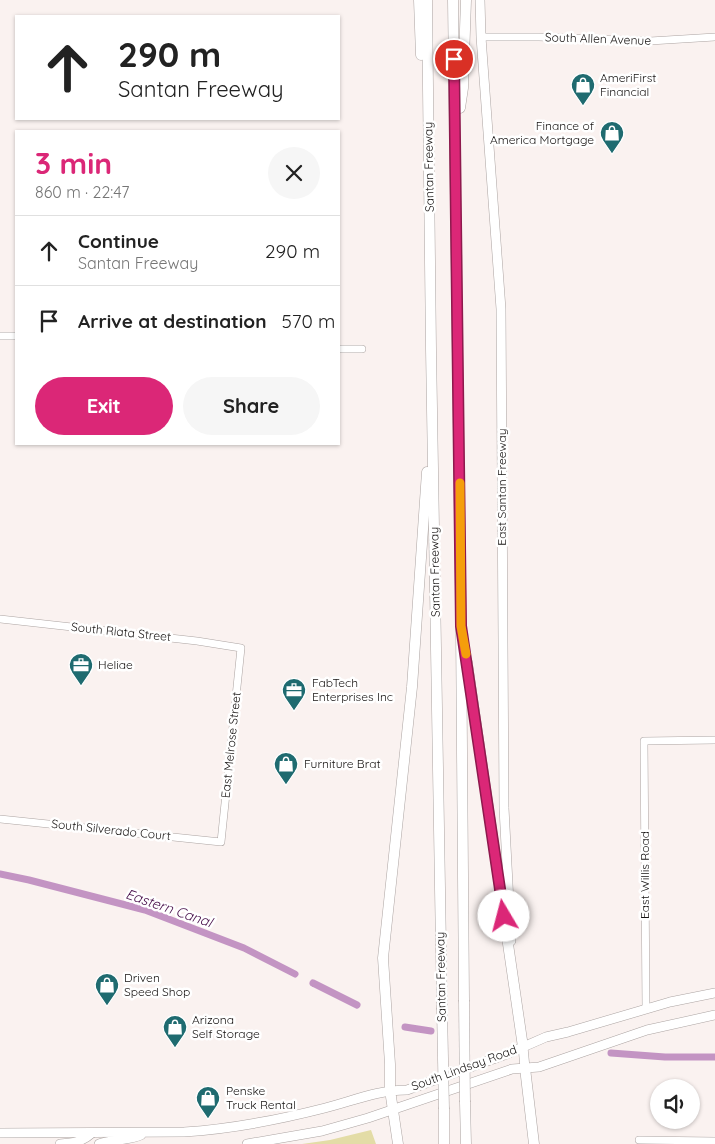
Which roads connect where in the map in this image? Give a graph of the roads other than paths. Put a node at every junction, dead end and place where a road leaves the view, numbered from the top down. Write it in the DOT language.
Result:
graph roads {
  1 [pos="419,0"];
  2 [pos="428,0"];
  3 [pos="453,0"];
  4 [pos="466,0"];
  5 [pos="480,0"];
  6 [pos="481,37"];
  7 [pos="715,37"];
  8 [pos="455,139"];
  9 [pos="429,156"];
  10 [pos="0,336"];
  11 [pos="15,336"];
  12 [pos="340,349"];
  13 [pos="362,349"];
  14 [pos="431,349"];
  15 [pos="0,619"];
  16 [pos="461,626"];
  17 [pos="241,648"];
  18 [pos="715,740"];
  19 [pos="0,819"];
  20 [pos="221,842"];
  21 [pos="513,974"];
  22 [pos="715,993"];
  23 [pos="646,1009"];
  24 [pos="715,1015"];
  25 [pos="523,1047"];
  26 [pos="525,1068"];
  27 [pos="390,1090"];
  28 [pos="393,1110"];
  29 [pos="0,1133"];
  30 [pos="92,1133"];
  31 [pos="145,1133"];
  32 [pos="638,1140"];
  33 [pos="647,1142"];
  34 [pos="715,1142"];
  35 [pos="60,1144"];
  36 [pos="99,1144"];
  37 [pos="247,1144"];
  38 [pos="398,1144"];
  39 [pos="444,1144"];
  40 [pos="466,1144"];
  41 [pos="534,1144"];
  1 -- 9 [label="highway"];
  2 -- 9 [label="highway, Santan Freeway"];
  3 -- 8 [label="highway, Santan Freeway"];
  4 -- 8 [label="highway"];
  5 -- 6 [label="main road, East Santan Freeway"];
  6 -- 7 [label="street, South Allen Avenue"];
  6 -- 21 [label="main road, East Santan Freeway"];
  8 -- 16 [label="highway, Santan Freeway"];
  9 -- 14 [label="highway, Santan Freeway"];
  10 -- 11 [label="street"];
  12 -- 13 [label="street"];
  14 -- 27 [label="highway"];
  14 -- 39 [label="highway, Santan Freeway, bridge"];
  15 -- 17 [label="street, South Riata Street"];
  16 -- 21 [label="highway"];
  16 -- 40 [label="highway, Santan Freeway, bridge"];
  17 -- 20 [label="street, East Melrose Street"];
  18 -- 23 [label="street, East Willis Road"];
  19 -- 20 [label="street, South Silverado Court"];
  21 -- 25 [label="highway"];
  22 -- 23 [label="main road, South Lindsay Road"];
  23 -- 25 [label="main road, South Lindsay Road"];
  24 -- 26 [label="main road, South Lindsay Road"];
  25 -- 26 [label="main road"];
  25 -- 27 [label="main road, South Lindsay Road"];
  26 -- 28 [label="main road, South Lindsay Road"];
  26 -- 41 [label="highway"];
  27 -- 28 [label="highway"];
  27 -- 31 [label="main road, South Lindsay Road"];
  28 -- 37 [label="main road, South Lindsay Road"];
  28 -- 38 [label="highway"];
  29 -- 30 [label="main road, South Lindsay Road"];
  30 -- 31 [label="main road, South Lindsay Road"];
  30 -- 35 [label="main road"];
  31 -- 36 [label="main road"];
  32 -- 33 [label="street"];
  33 -- 34 [label="street"];
}
